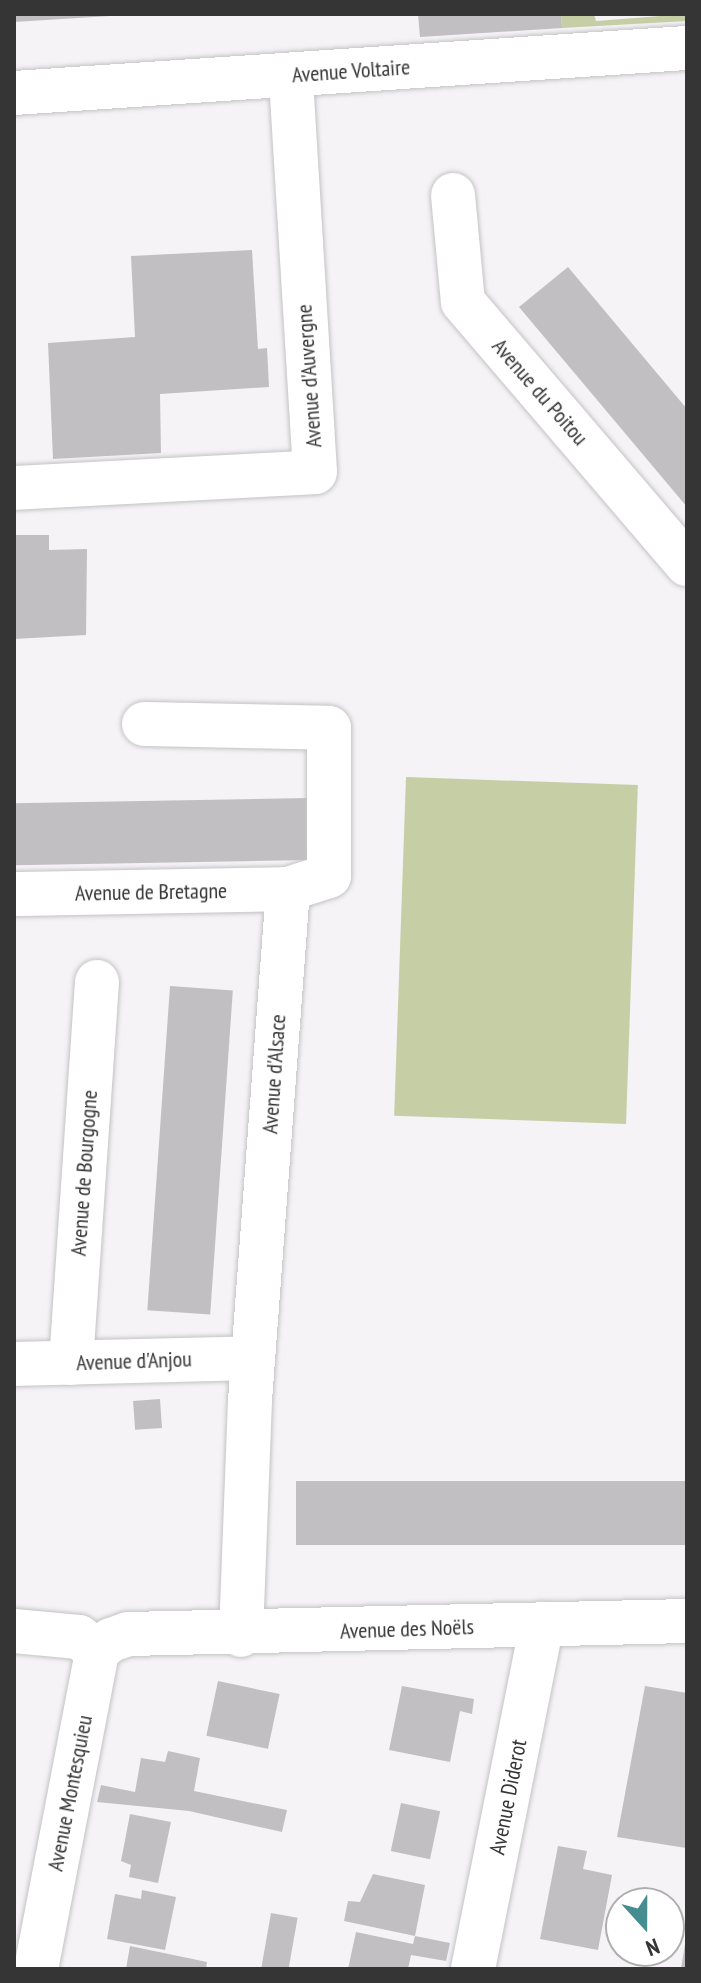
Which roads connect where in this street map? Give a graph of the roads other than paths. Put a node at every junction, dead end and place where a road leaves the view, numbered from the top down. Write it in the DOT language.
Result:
graph roads {
  1 [pos="687,48"];
  2 [pos="291,76"];
  3 [pos="14,93"];
  4 [pos="453,195"];
  5 [pos="14,488"];
  6 [pos="687,564"];
  7 [pos="144,724"];
  8 [pos="288,889"];
  9 [pos="14,894"];
  10 [pos="97,982"];
  11 [pos="253,1358"];
  12 [pos="71,1363"];
  13 [pos="14,1364"];
  14 [pos="687,1621"];
  15 [pos="542,1624"];
  16 [pos="14,1631"];
  17 [pos="241,1635"];
  18 [pos="112,1643"];
  19 [pos="36,1969"];
  20 [pos="473,1969"];
  1 -- 2 [label="street, Avenue Voltaire"];
  2 -- 3 [label="street, Avenue Voltaire"];
  2 -- 5 [label="street, Avenue d'Auvergne"];
  4 -- 6 [label="street, Avenue du Poitou"];
  7 -- 8 [label="street"];
  8 -- 9 [label="street, Avenue de Bretagne"];
  8 -- 11 [label="street, Avenue d'Alsace"];
  10 -- 12 [label="street, Avenue de Bourgogne"];
  11 -- 12 [label="street, Avenue d'Anjou"];
  11 -- 17 [label="street, Avenue d'Alsace"];
  12 -- 13 [label="street, Avenue d'Anjou"];
  14 -- 15 [label="street, Avenue des Noëls"];
  15 -- 17 [label="street, Avenue des Noëls"];
  15 -- 20 [label="street, Avenue Diderot"];
  16 -- 18 [label="street"];
  17 -- 18 [label="street, Avenue des Noëls"];
  18 -- 19 [label="street, Avenue Montesquieu"];
}
